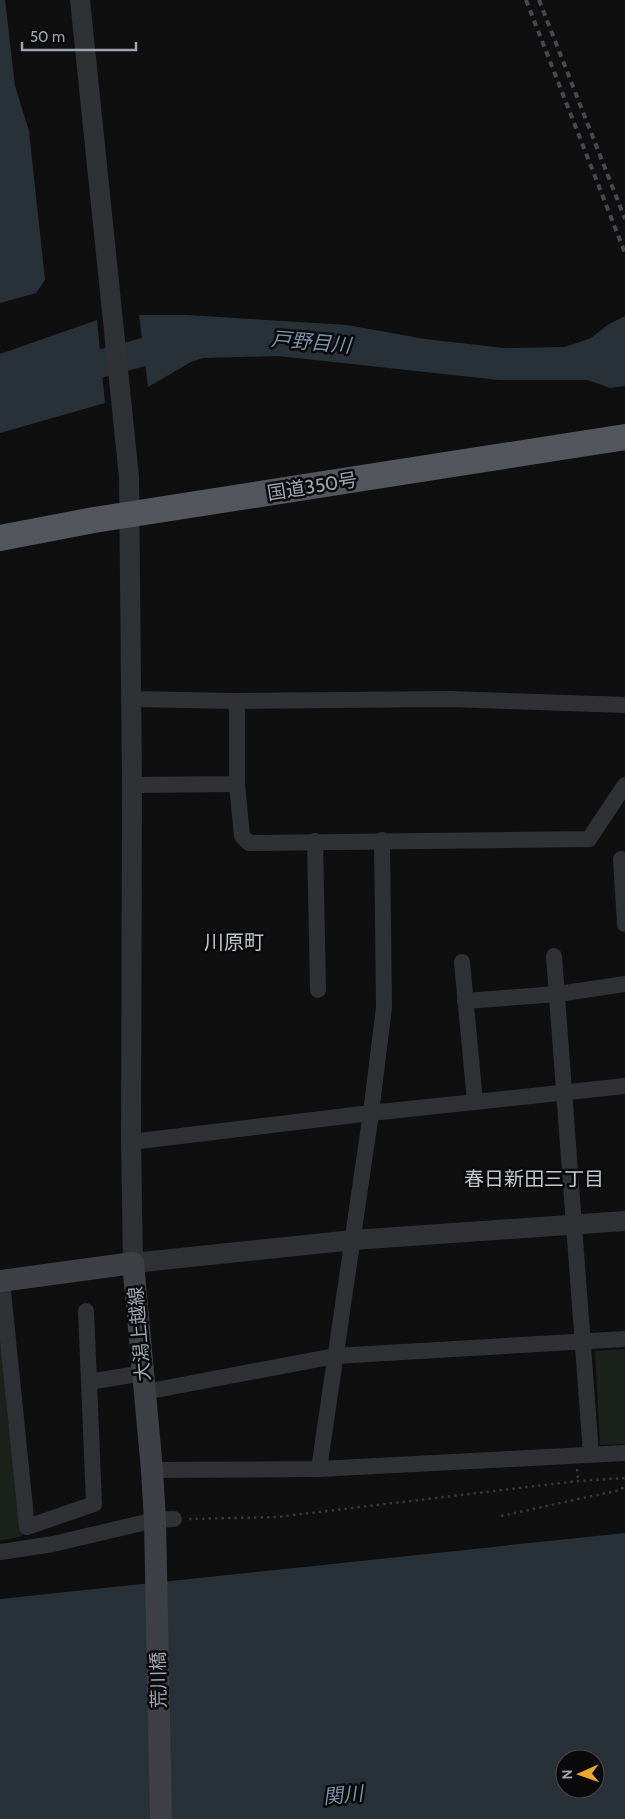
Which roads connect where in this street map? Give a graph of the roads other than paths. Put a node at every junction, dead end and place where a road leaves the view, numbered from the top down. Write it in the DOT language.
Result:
graph roads {
  1 [pos="80,0"];
  2 [pos="625,437"];
  3 [pos="129,514"];
  4 [pos="0,538"];
  5 [pos="131,699"];
  6 [pos="237,701"];
  7 [pos="625,705"];
  8 [pos="237,784"];
  9 [pos="625,785"];
  10 [pos="132,786"];
  11 [pos="382,840"];
  12 [pos="315,841"];
  13 [pos="621,859"];
  14 [pos="625,924"];
  15 [pos="554,956"];
  16 [pos="462,962"];
  17 [pos="625,984"];
  18 [pos="318,990"];
  19 [pos="558,994"];
  20 [pos="465,1001"];
  21 [pos="625,1086"];
  22 [pos="564,1093"];
  23 [pos="475,1102"];
  24 [pos="371,1113"];
  25 [pos="130,1142"];
  26 [pos="625,1222"];
  27 [pos="573,1224"];
  28 [pos="353,1240"];
  29 [pos="133,1263"];
  30 [pos="1,1281"];
  31 [pos="86,1311"];
  32 [pos="625,1339"];
  33 [pos="584,1341"];
  34 [pos="335,1356"];
  35 [pos="89,1382"];
  36 [pos="144,1382"];
  37 [pos="625,1453"];
  38 [pos="590,1454"];
  39 [pos="318,1469"];
  40 [pos="152,1470"];
  41 [pos="161,1526"];
  42 [pos="0,1552"];
  43 [pos="161,1819"];
  1 -- 3 [label="street"];
  2 -- 3 [label="highway, 国道350号"];
  3 -- 4 [label="highway, 国道350号"];
  3 -- 5 [label="street"];
  5 -- 6 [label="street"];
  5 -- 10 [label="street"];
  6 -- 7 [label="street"];
  6 -- 8 [label="street"];
  8 -- 10 [label="street"];
  8 -- 12 [label="street"];
  9 -- 11 [label="street"];
  10 -- 25 [label="street"];
  11 -- 12 [label="street"];
  11 -- 24 [label="street"];
  12 -- 18 [label="street"];
  13 -- 14 [label="street"];
  15 -- 19 [label="street"];
  16 -- 20 [label="street"];
  17 -- 19 [label="street"];
  19 -- 20 [label="street"];
  19 -- 22 [label="street"];
  20 -- 23 [label="street"];
  21 -- 22 [label="street"];
  22 -- 23 [label="street"];
  22 -- 27 [label="street"];
  23 -- 24 [label="street"];
  24 -- 25 [label="street"];
  24 -- 28 [label="street"];
  25 -- 29 [label="street"];
  26 -- 27 [label="street"];
  27 -- 28 [label="street"];
  27 -- 33 [label="street"];
  28 -- 29 [label="street"];
  28 -- 34 [label="street"];
  29 -- 30 [label="main road, 大潟上越線"];
  29 -- 36 [label="main road, 大潟上越線"];
  30 -- 35 [label="street"];
  31 -- 35 [label="street"];
  32 -- 33 [label="street"];
  33 -- 34 [label="street"];
  33 -- 38 [label="street"];
  34 -- 36 [label="street"];
  34 -- 39 [label="street"];
  35 -- 36 [label="street"];
  36 -- 40 [label="main road, 大潟上越線"];
  37 -- 38 [label="street"];
  38 -- 39 [label="street"];
  39 -- 40 [label="street"];
  40 -- 41 [label="main road, 大潟上越線"];
  41 -- 42 [label="street"];
  41 -- 43 [label="main road, 荒川橋"];
}
